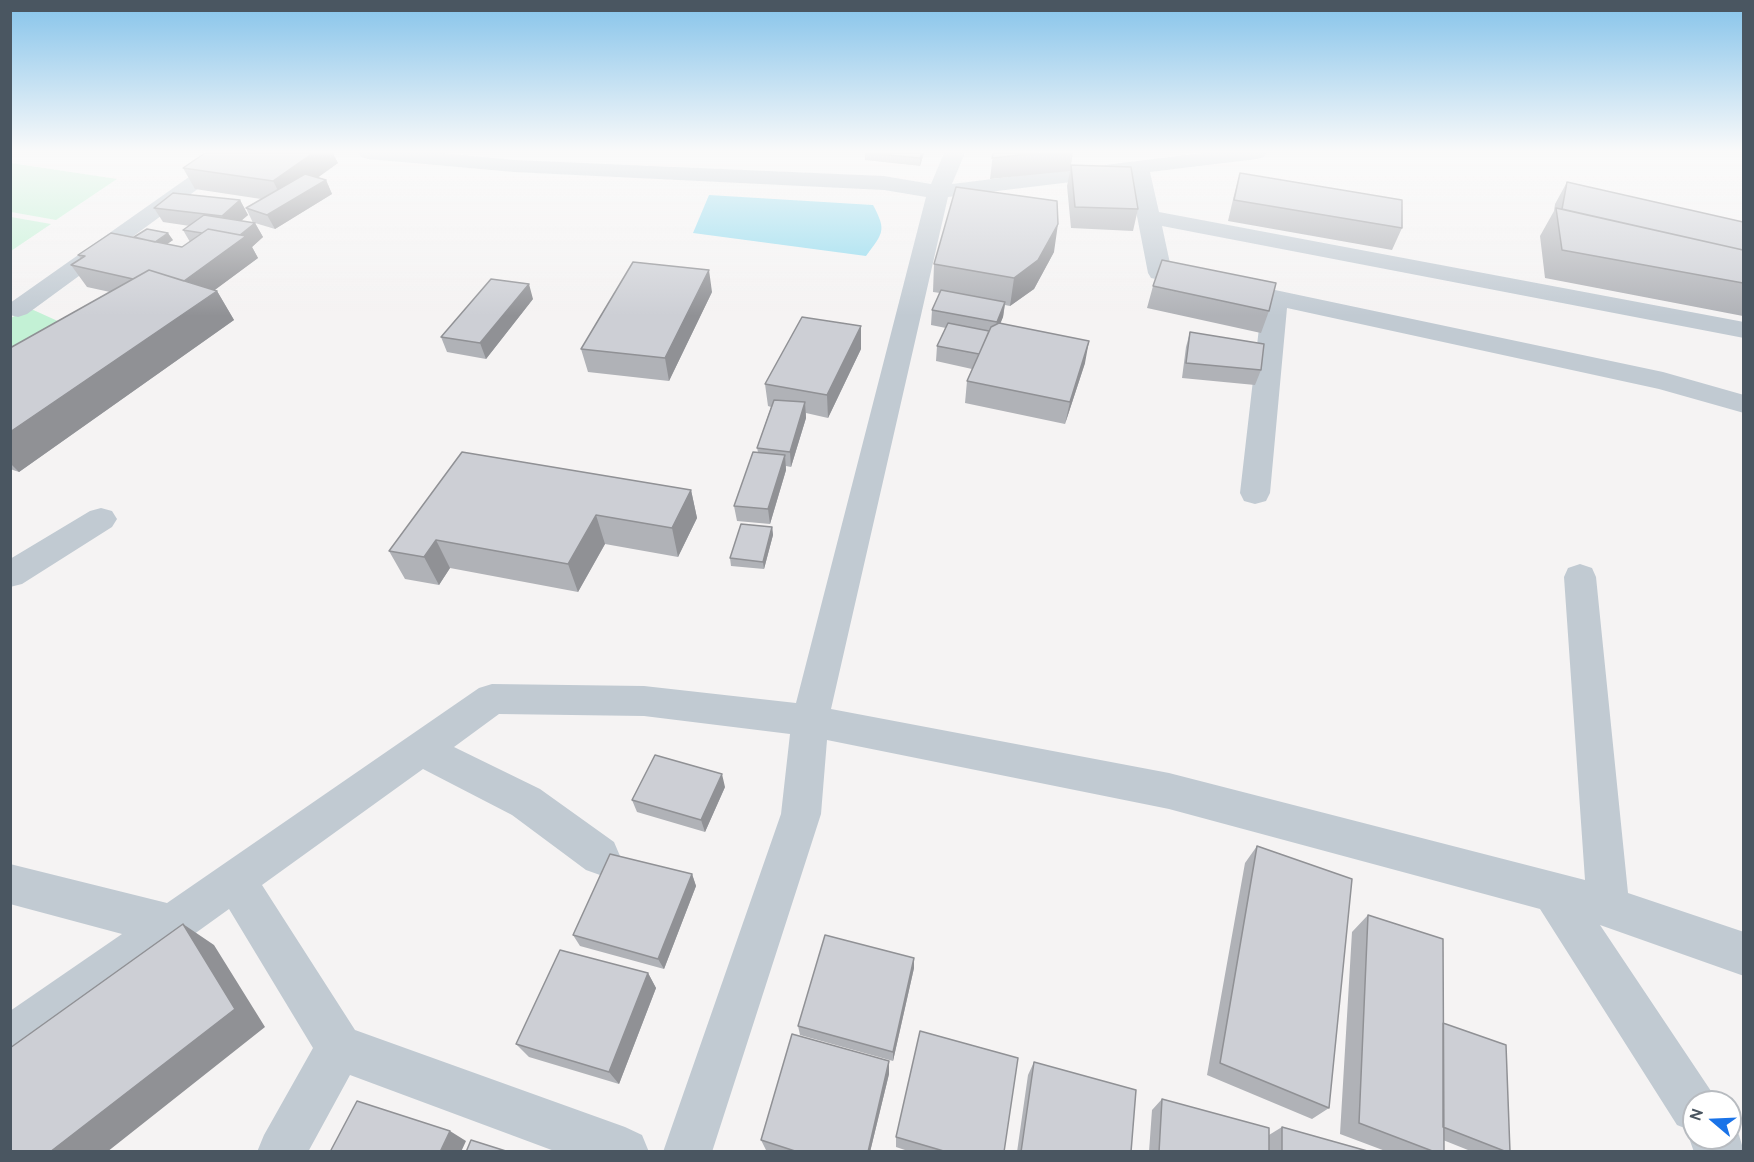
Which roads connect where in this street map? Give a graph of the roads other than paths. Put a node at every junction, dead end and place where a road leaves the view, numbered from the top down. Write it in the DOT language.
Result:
graph roads {
  1 [pos="161,207"];
  2 [pos="934,207"];
  3 [pos="1146,207"];
  4 [pos="1148,217"];
  5 [pos="1275,298"];
  6 [pos="18,309"];
  7 [pos="1743,330"];
  8 [pos="1743,404"];
  9 [pos="1255,493"];
  10 [pos="101,519"];
  11 [pos="10,575"];
  12 [pos="1580,577"];
  13 [pos="810,721"];
  14 [pos="421,749"];
  15 [pos="600,856"];
  16 [pos="235,880"];
  17 [pos="10,884"];
  18 [pos="1552,891"];
  19 [pos="1608,907"];
  20 [pos="172,926"];
  21 [pos="1743,954"];
  22 [pos="10,1039"];
  23 [pos="339,1048"];
  24 [pos="1682,1090"];
  25 [pos="281,1152"];
  26 [pos="625,1152"];
  27 [pos="687,1152"];
  1 -- 6 [label="street"];
  2 -- 13 [label="street"];
  3 -- 4 [label="street"];
  4 -- 5 [label="street"];
  4 -- 7 [label="street"];
  5 -- 8 [label="street"];
  5 -- 9 [label="street"];
  10 -- 11 [label="street"];
  12 -- 19 [label="street"];
  13 -- 14 [label="street"];
  13 -- 18 [label="street"];
  13 -- 27 [label="street"];
  14 -- 15 [label="street"];
  14 -- 16 [label="street"];
  16 -- 20 [label="street"];
  16 -- 23 [label="street"];
  17 -- 20 [label="street"];
  18 -- 19 [label="street"];
  18 -- 24 [label="street"];
  19 -- 21 [label="street"];
  20 -- 22 [label="street"];
  23 -- 25 [label="street"];
  23 -- 26 [label="street"];
}
